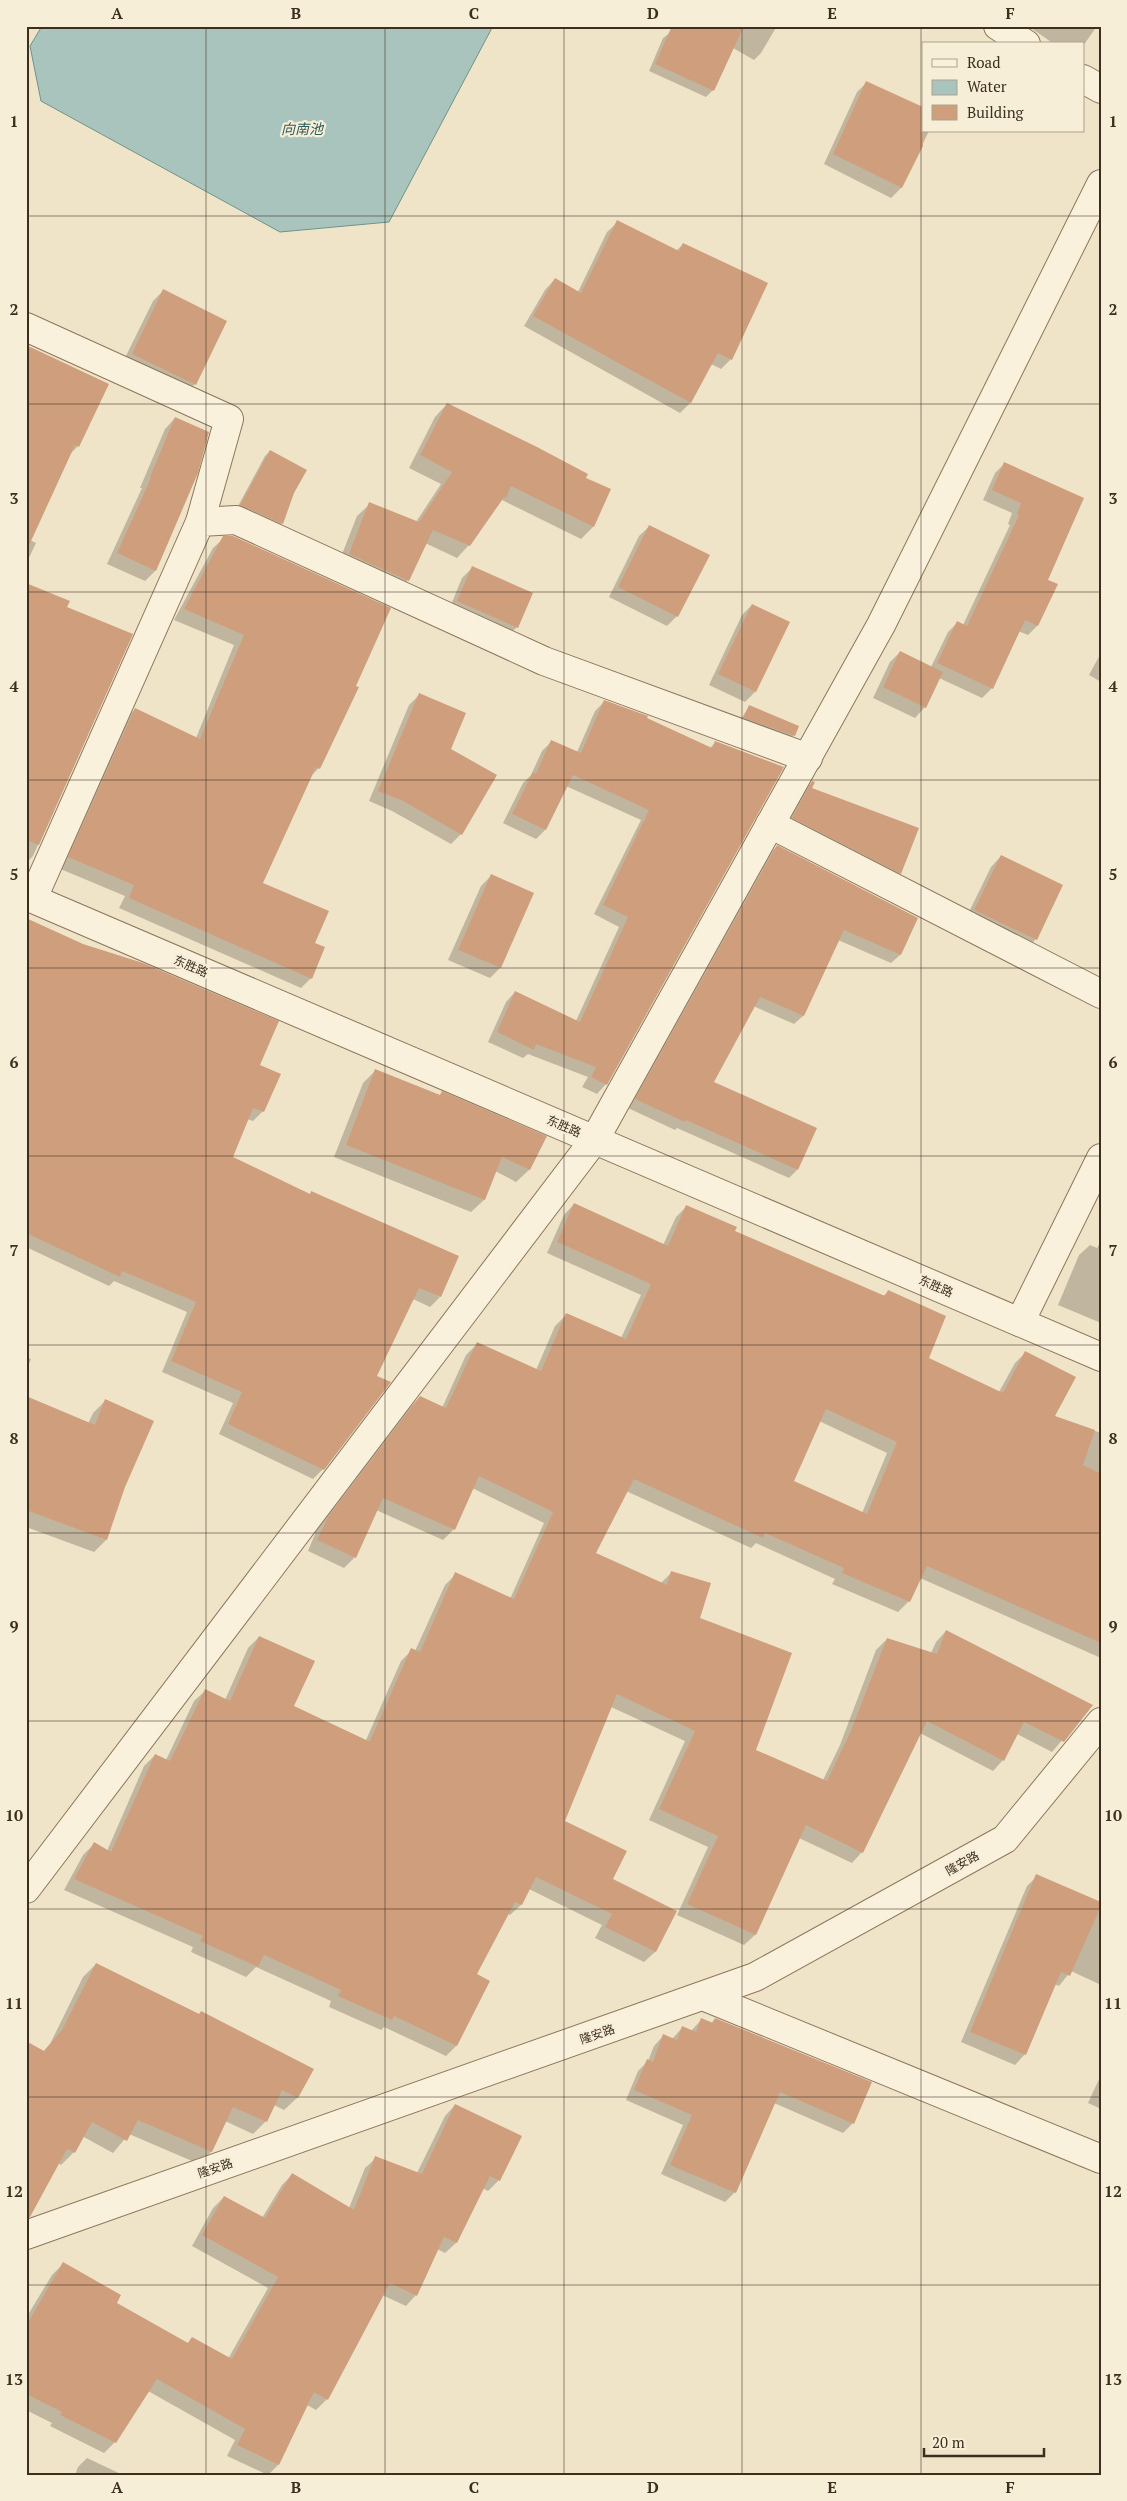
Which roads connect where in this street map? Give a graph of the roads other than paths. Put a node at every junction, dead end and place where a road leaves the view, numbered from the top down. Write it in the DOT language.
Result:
graph roads {
  1 [pos="998,26"];
  2 [pos="1023,42"];
  3 [pos="1084,79"];
  4 [pos="1101,89"];
  5 [pos="1101,184"];
  6 [pos="26,327"];
  7 [pos="200,522"];
  8 [pos="808,758"];
  9 [pos="770,824"];
  10 [pos="29,897"];
  11 [pos="1101,994"];
  12 [pos="595,1139"];
  13 [pos="1101,1158"];
  14 [pos="1020,1322"];
  15 [pos="1101,1356"];
  16 [pos="1101,1722"];
  17 [pos="26,1889"];
  18 [pos="703,1996"];
  19 [pos="1101,2158"];
  20 [pos="26,2235"];
  1 -- 2 [label="street"];
  3 -- 4 [label="street"];
  5 -- 8 [label="street"];
  6 -- 7 [label="street"];
  7 -- 8 [label="street"];
  7 -- 10 [label="street"];
  8 -- 9 [label="street"];
  9 -- 11 [label="street"];
  9 -- 12 [label="street"];
  10 -- 12 [label="street, 东胜路"];
  12 -- 14 [label="street, 东胜路"];
  12 -- 17 [label="street"];
  13 -- 14 [label="street"];
  14 -- 15 [label="street, 东胜路"];
  16 -- 18 [label="street, 隆安路"];
  18 -- 19 [label="street"];
  18 -- 20 [label="street, 隆安路"];
}
